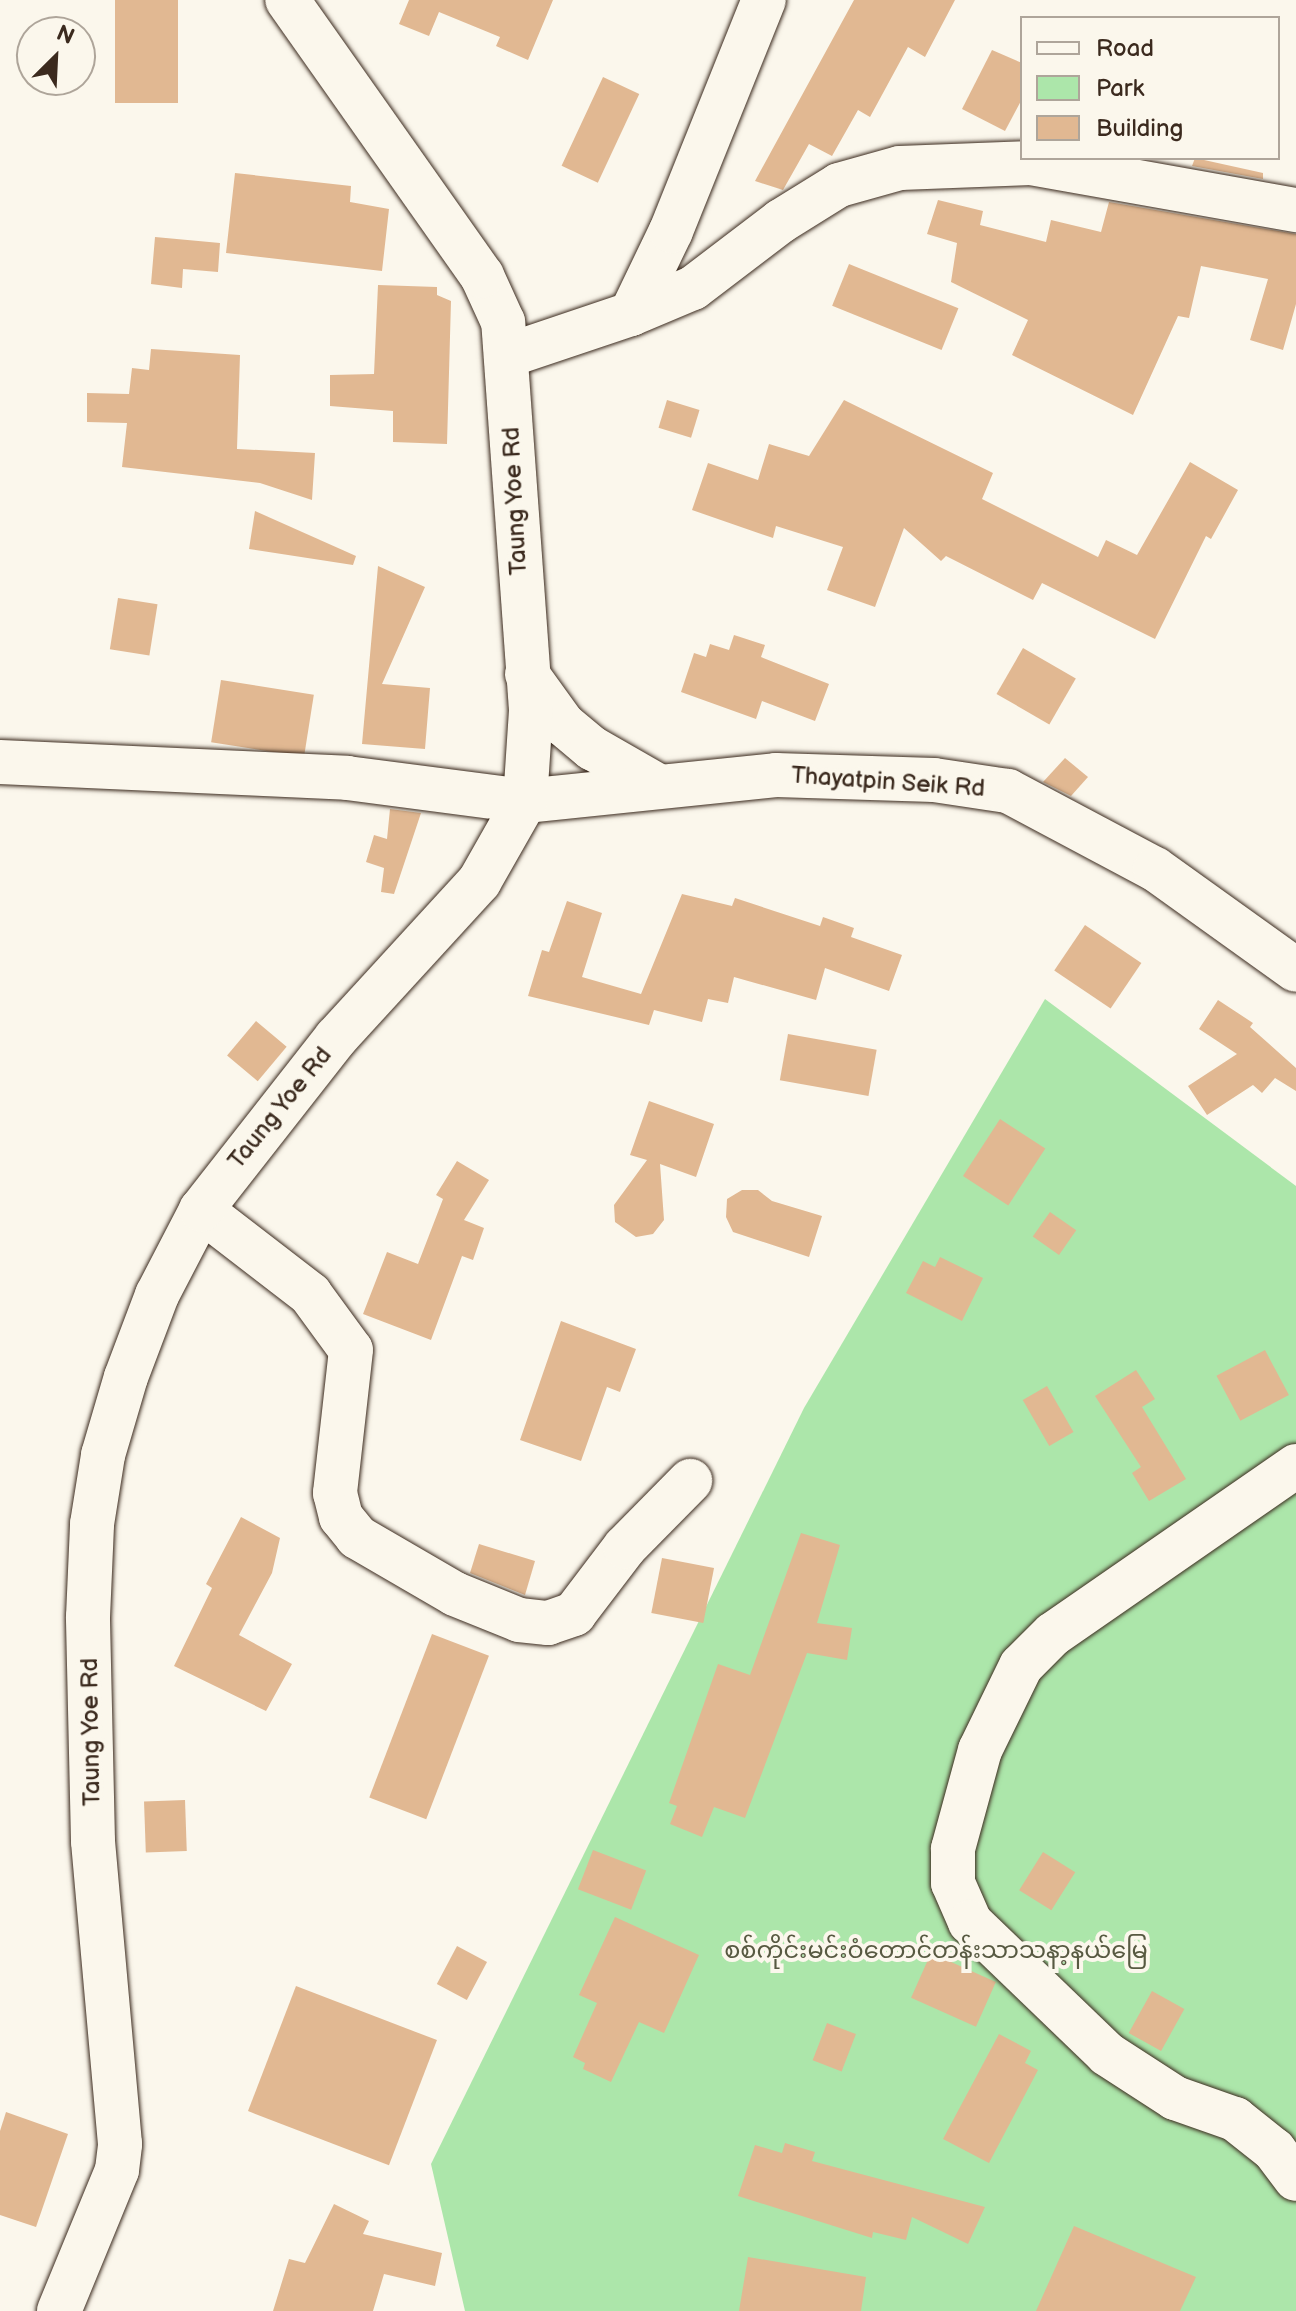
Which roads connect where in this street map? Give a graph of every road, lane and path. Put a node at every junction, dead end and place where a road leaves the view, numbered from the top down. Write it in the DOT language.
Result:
graph roads {
  1 [pos="764,0"];
  2 [pos="296,4"];
  3 [pos="1296,210"];
  4 [pos="631,314"];
  5 [pos="506,356"];
  6 [pos="526,672"];
  7 [pos="0,762"];
  8 [pos="658,786"];
  9 [pos="525,801"];
  10 [pos="1296,970"];
  11 [pos="201,1210"];
  12 [pos="1296,1466"];
  13 [pos="690,1481"];
  14 [pos="1296,2179"];
  15 [pos="59,2311"];
  1 -- 4 [label="street"];
  2 -- 5 [label="street, Taung Yoe Rd"];
  3 -- 4 [label="street"];
  4 -- 5 [label="street"];
  5 -- 6 [label="street, Taung Yoe Rd"];
  6 -- 8 [label="street"];
  6 -- 9 [label="street, Taung Yoe Rd"];
  7 -- 9 [label="street, Thayatpin Seik Rd"];
  8 -- 9 [label="street, Thayatpin Seik Rd"];
  8 -- 10 [label="street, Thayatpin Seik Rd"];
  9 -- 11 [label="street, Taung Yoe Rd"];
  11 -- 13 [label="street"];
  11 -- 15 [label="street, Taung Yoe Rd"];
  12 -- 14 [label="street"];
}
